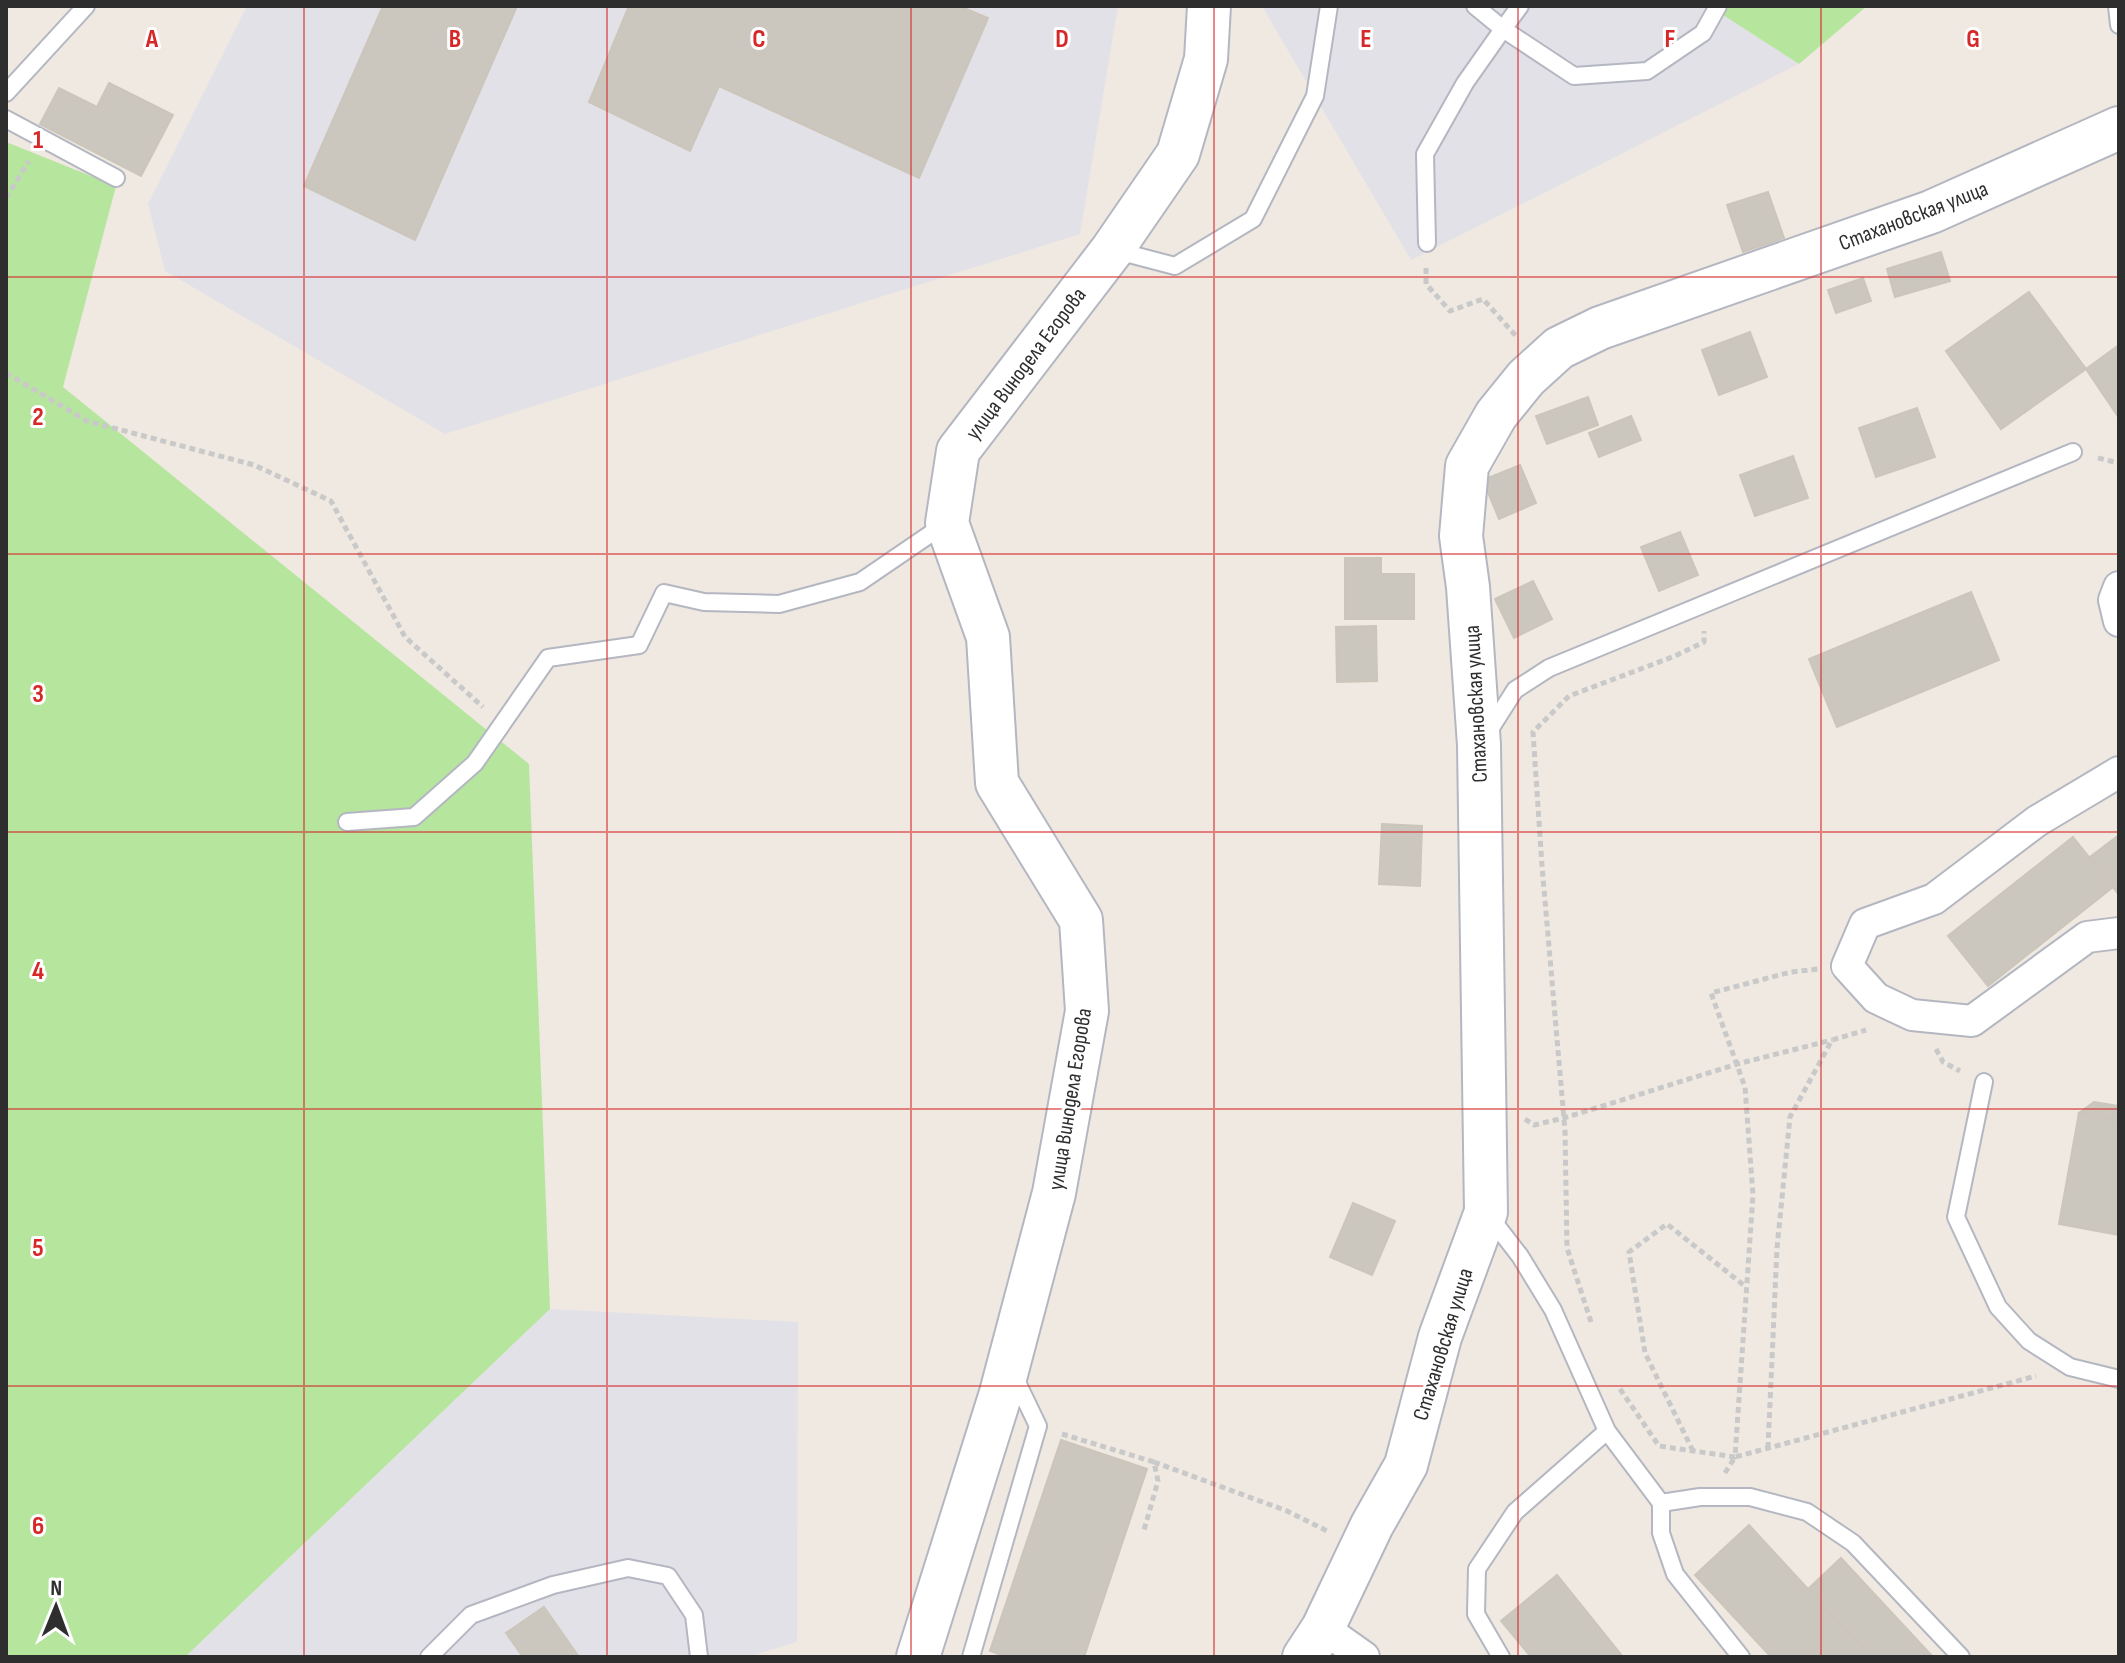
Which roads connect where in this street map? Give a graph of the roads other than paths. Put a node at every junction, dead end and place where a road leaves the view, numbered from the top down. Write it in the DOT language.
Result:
graph roads {
  1 [pos="86,6"];
  2 [pos="1209,6"];
  3 [pos="1329,6"];
  4 [pos="1475,6"];
  5 [pos="1520,6"];
  6 [pos="1718,6"];
  7 [pos="2117,6"];
  8 [pos="2119,25"];
  9 [pos="1503,29"];
  10 [pos="6,93"];
  11 [pos="6,119"];
  12 [pos="2119,128"];
  13 [pos="116,178"];
  14 [pos="1427,243"];
  15 [pos="1112,250"];
  16 [pos="2073,452"];
  17 [pos="947,523"];
  18 [pos="2119,587"];
  19 [pos="2119,621"];
  20 [pos="1479,745"];
  21 [pos="2119,772"];
  22 [pos="347,822"];
  23 [pos="2119,933"];
  24 [pos="1984,1082"];
  25 [pos="1486,1212"];
  26 [pos="1008,1364"];
  27 [pos="2119,1379"];
  28 [pos="1607,1431"];
  29 [pos="1661,1503"];
  30 [pos="1313,1643"];
  31 [pos="429,1657"];
  32 [pos="699,1657"];
  33 [pos="918,1657"];
  34 [pos="971,1657"];
  35 [pos="1364,1657"];
  36 [pos="1501,1657"];
  37 [pos="1741,1657"];
  38 [pos="1961,1657"];
  1 -- 10 [label="lane"];
  2 -- 15 [label="main road, улица Винодела Егорова"];
  3 -- 15 [label="lane"];
  4 -- 9 [label="lane"];
  5 -- 9 [label="lane"];
  6 -- 9 [label="lane"];
  7 -- 8 [label="lane"];
  9 -- 14 [label="lane"];
  11 -- 13 [label="lane"];
  12 -- 20 [label="main road, Стахановская улица"];
  15 -- 17 [label="main road, улица Винодела Егорова"];
  16 -- 20 [label="lane"];
  17 -- 22 [label="lane"];
  17 -- 26 [label="main road, улица Винодела Егорова"];
  18 -- 19 [label="street"];
  20 -- 25 [label="main road, Стахановская улица"];
  21 -- 23 [label="street"];
  24 -- 27 [label="lane"];
  25 -- 28 [label="lane"];
  25 -- 30 [label="main road, Стахановская улица"];
  26 -- 33 [label="main road, улица Винодела Егорова"];
  26 -- 34 [label="lane"];
  28 -- 29 [label="lane"];
  28 -- 36 [label="lane"];
  29 -- 37 [label="lane"];
  29 -- 38 [label="lane"];
  30 -- 35 [label="street"];
  31 -- 32 [label="lane"];
}
